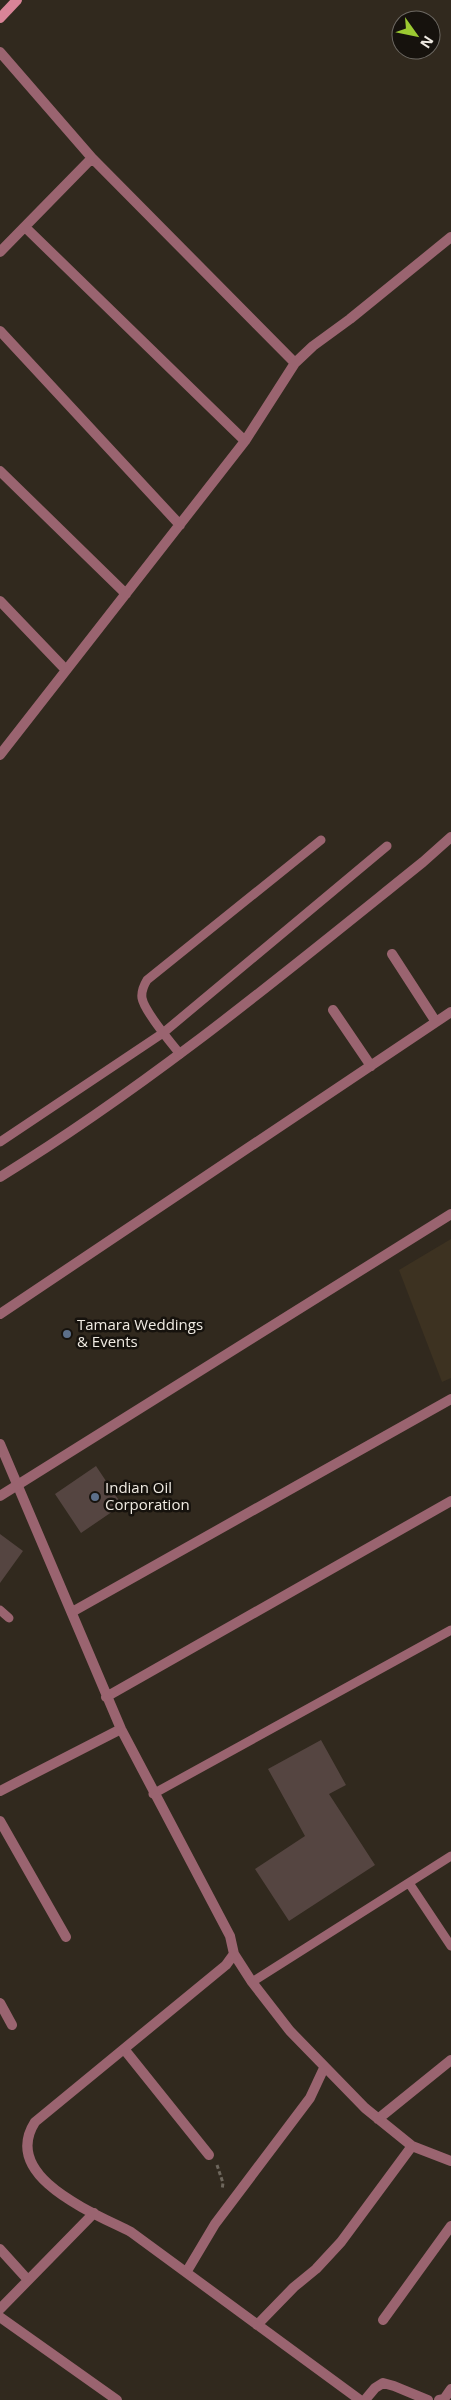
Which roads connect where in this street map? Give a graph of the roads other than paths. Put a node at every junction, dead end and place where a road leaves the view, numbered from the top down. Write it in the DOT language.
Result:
graph roads {
  1 [pos="17,0"];
  2 [pos="0,18"];
  3 [pos="0,52"];
  4 [pos="92,158"];
  5 [pos="26,228"];
  6 [pos="451,237"];
  7 [pos="0,252"];
  8 [pos="0,331"];
  9 [pos="295,363"];
  10 [pos="245,441"];
  11 [pos="0,471"];
  12 [pos="180,525"];
  13 [pos="126,594"];
  14 [pos="0,601"];
  15 [pos="66,670"];
  16 [pos="0,736"];
  17 [pos="8,744"];
  18 [pos="0,755"];
  19 [pos="451,837"];
  20 [pos="321,840"];
  21 [pos="387,846"];
  22 [pos="392,954"];
  23 [pos="333,1010"];
  24 [pos="451,1012"];
  25 [pos="436,1022"];
  26 [pos="163,1033"];
  27 [pos="180,1054"];
  28 [pos="371,1066"];
  29 [pos="0,1142"];
  30 [pos="0,1178"];
  31 [pos="451,1214"];
  32 [pos="0,1314"];
  33 [pos="451,1398"];
  34 [pos="0,1444"];
  35 [pos="19,1485"];
  36 [pos="0,1496"];
  37 [pos="451,1501"];
  38 [pos="0,1610"];
  39 [pos="72,1612"];
  40 [pos="9,1618"];
  41 [pos="451,1630"];
  42 [pos="106,1698"];
  43 [pos="121,1729"];
  44 [pos="0,1791"];
  45 [pos="153,1794"];
  46 [pos="0,1821"];
  47 [pos="451,1856"];
  48 [pos="409,1883"];
  49 [pos="66,1938"];
  50 [pos="451,1946"];
  51 [pos="234,1954"];
  52 [pos="252,1982"];
  53 [pos="0,2003"];
  54 [pos="12,2025"];
  55 [pos="124,2049"];
  56 [pos="451,2060"];
  57 [pos="324,2068"];
  58 [pos="378,2119"];
  59 [pos="412,2146"];
  60 [pos="209,2155"];
  61 [pos="451,2161"];
  62 [pos="94,2213"];
  63 [pos="451,2226"];
  64 [pos="0,2249"];
  65 [pos="187,2271"];
  66 [pos="28,2280"];
  67 [pos="0,2309"];
  68 [pos="0,2317"];
  69 [pos="384,2320"];
  70 [pos="257,2325"];
  71 [pos="451,2389"];
  72 [pos="117,2400"];
  73 [pos="360,2400"];
  74 [pos="366,2400"];
  75 [pos="428,2400"];
  76 [pos="439,2400"];
  1 -- 2 [label="main road"];
  3 -- 4 [label="street"];
  4 -- 5 [label="street"];
  4 -- 9 [label="street"];
  5 -- 7 [label="street"];
  5 -- 10 [label="street"];
  6 -- 9 [label="street"];
  8 -- 12 [label="street"];
  9 -- 10 [label="street"];
  10 -- 12 [label="street"];
  11 -- 13 [label="street"];
  12 -- 13 [label="street"];
  13 -- 15 [label="street"];
  14 -- 15 [label="street"];
  15 -- 17 [label="street"];
  16 -- 17 [label="street"];
  17 -- 18 [label="street"];
  19 -- 27 [label="street"];
  20 -- 26 [label="lane"];
  21 -- 26 [label="lane"];
  22 -- 25 [label="street"];
  23 -- 28 [label="street"];
  24 -- 25 [label="street"];
  25 -- 28 [label="street"];
  26 -- 27 [label="lane"];
  26 -- 29 [label="lane"];
  27 -- 30 [label="street"];
  28 -- 32 [label="street"];
  31 -- 35 [label="street"];
  33 -- 39 [label="street"];
  34 -- 35 [label="street"];
  35 -- 36 [label="street"];
  35 -- 39 [label="street"];
  37 -- 42 [label="street"];
  38 -- 40 [label="lane"];
  39 -- 42 [label="street"];
  41 -- 45 [label="lane"];
  42 -- 43 [label="street"];
  43 -- 44 [label="street"];
  43 -- 45 [label="street"];
  45 -- 51 [label="street"];
  46 -- 49 [label="street"];
  47 -- 48 [label="lane"];
  48 -- 50 [label="lane"];
  48 -- 52 [label="lane"];
  51 -- 52 [label="street"];
  51 -- 55 [label="street"];
  52 -- 57 [label="street"];
  53 -- 54 [label="street"];
  55 -- 60 [label="street"];
  55 -- 62 [label="street"];
  56 -- 58 [label="street"];
  57 -- 58 [label="street"];
  57 -- 65 [label="street"];
  58 -- 59 [label="street"];
  59 -- 61 [label="street"];
  59 -- 70 [label="street"];
  62 -- 65 [label="street"];
  62 -- 66 [label="street"];
  63 -- 69 [label="street"];
  64 -- 66 [label="street"];
  65 -- 70 [label="street"];
  66 -- 67 [label="street"];
  68 -- 72 [label="street"];
  70 -- 73 [label="street"];
  71 -- 76 [label="street"];
  74 -- 75 [label="street"];
}
